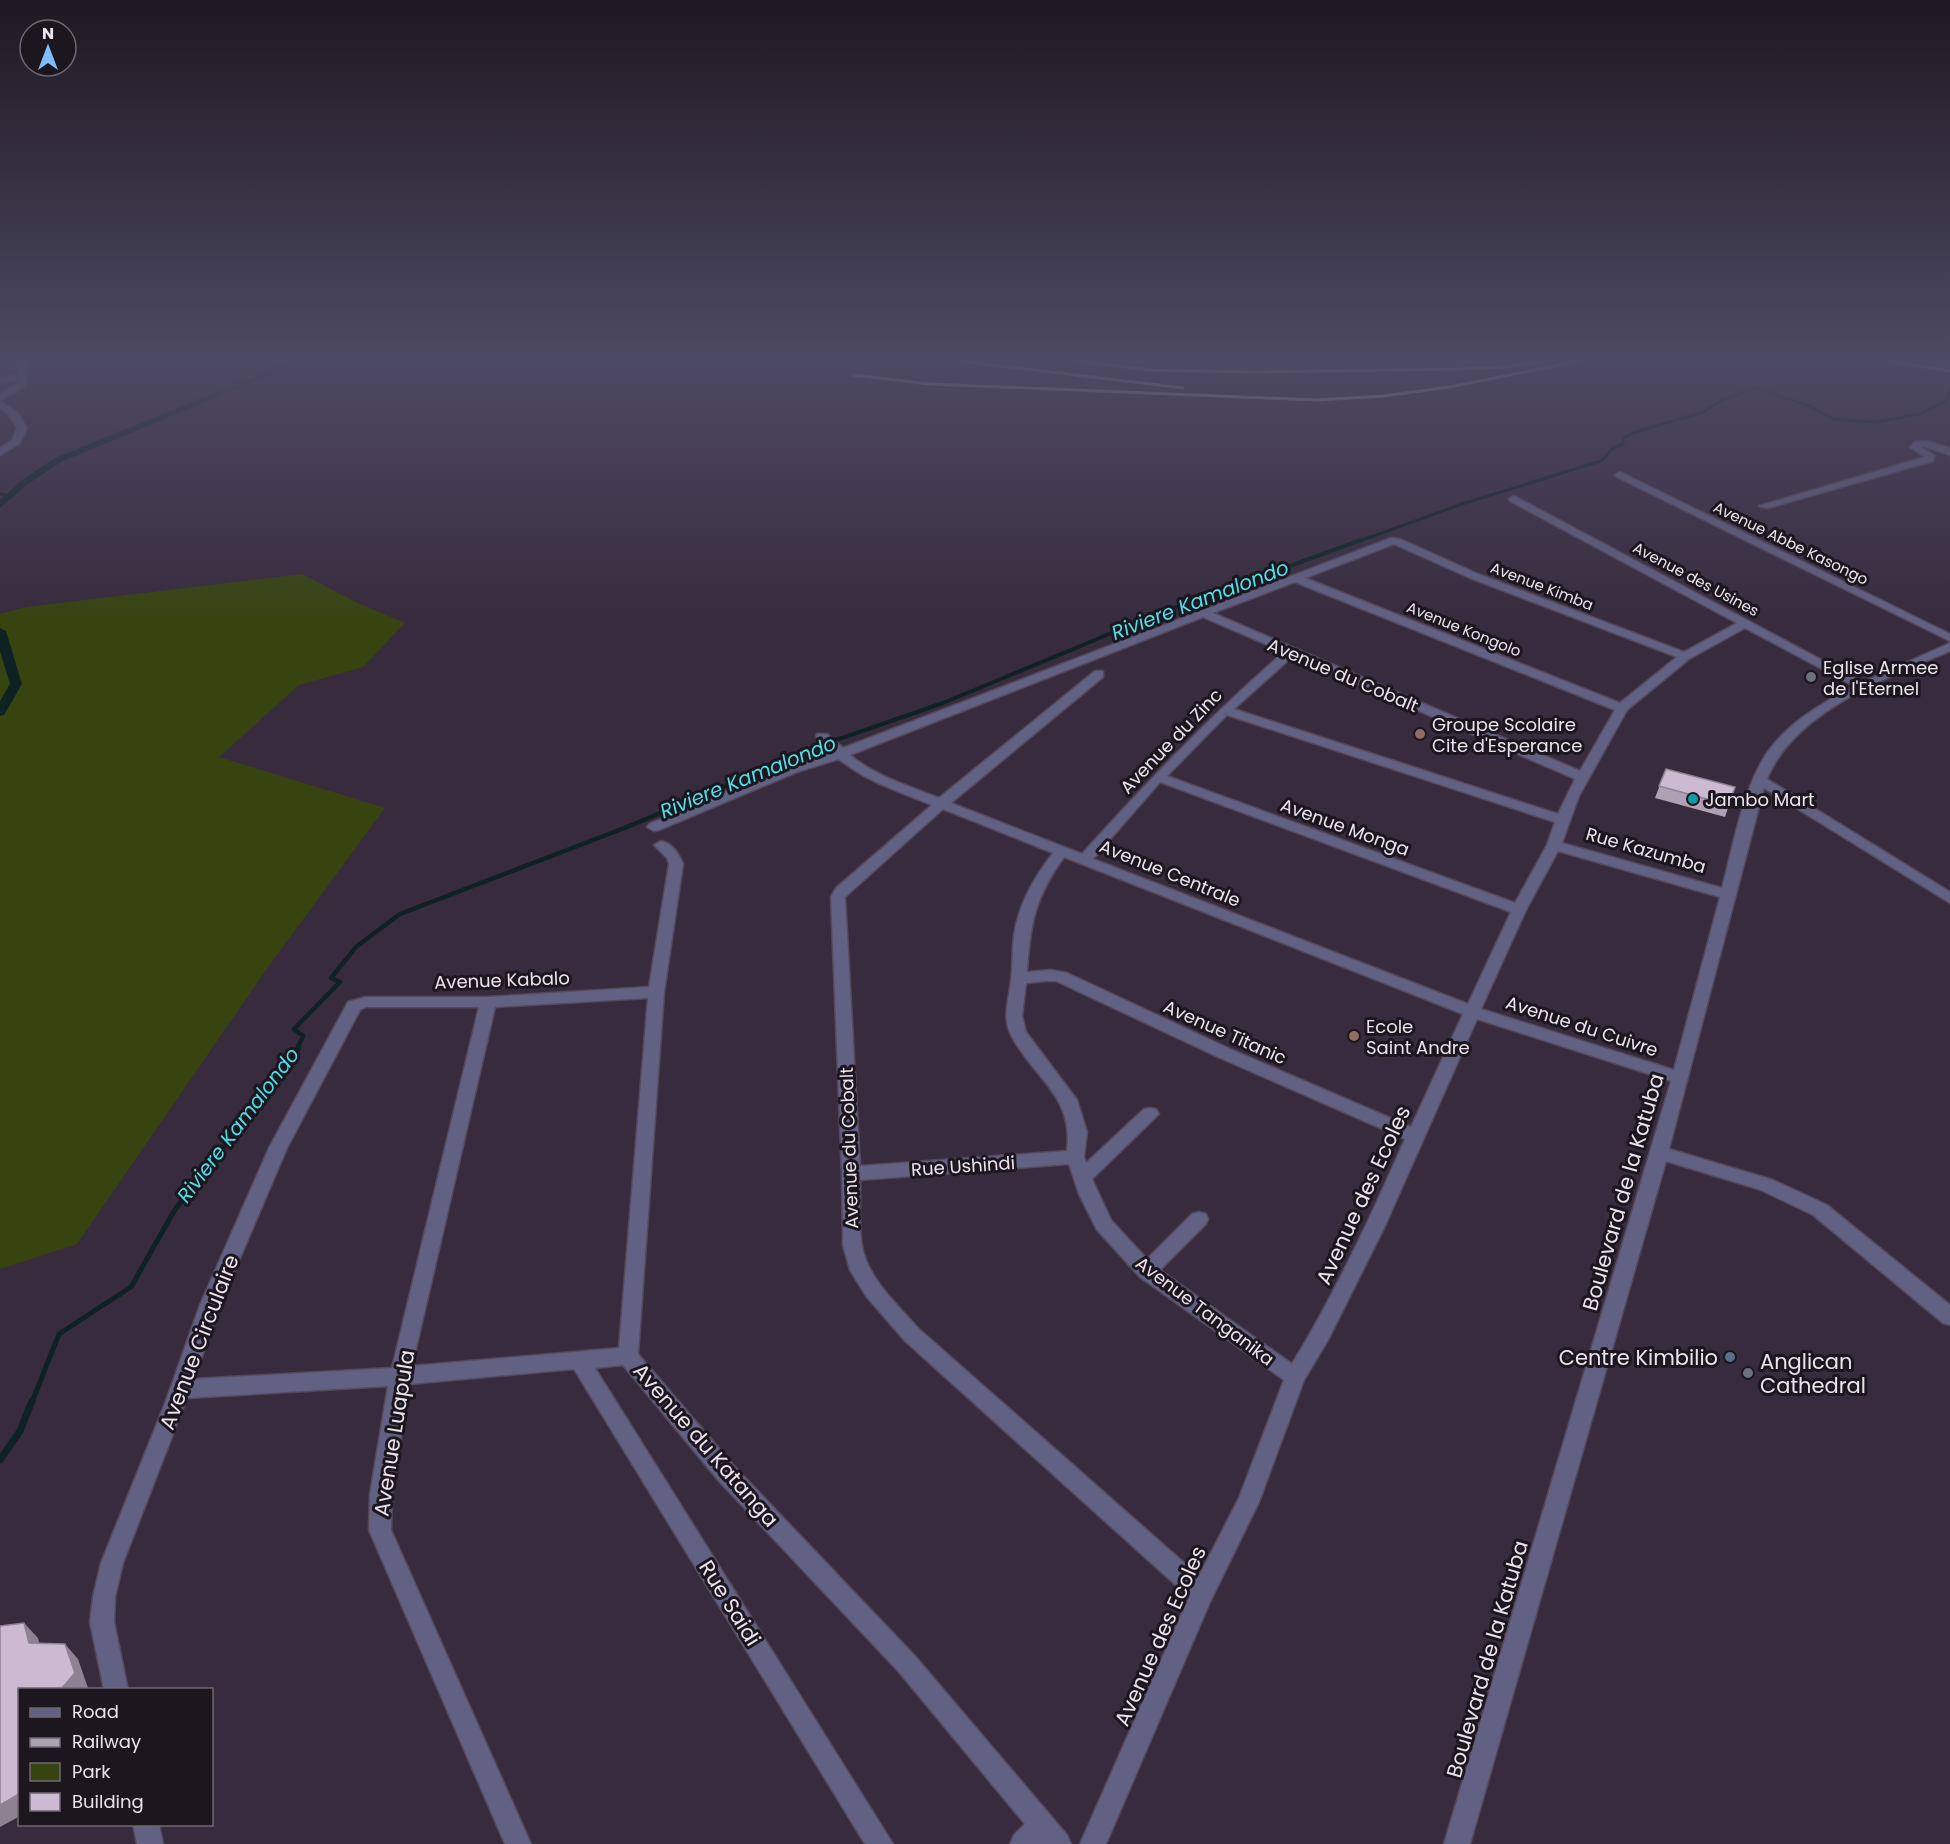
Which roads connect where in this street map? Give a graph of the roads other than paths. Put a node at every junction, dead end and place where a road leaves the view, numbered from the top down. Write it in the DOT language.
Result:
graph roads {
  1 [pos="1915,447"];
  2 [pos="1620,475"];
  3 [pos="1514,499"];
  4 [pos="1764,507"];
  5 [pos="1296,578"];
  6 [pos="1203,613"];
  7 [pos="1746,623"];
  8 [pos="1950,638"];
  9 [pos="1946,650"];
  10 [pos="1290,653"];
  11 [pos="1685,656"];
  12 [pos="1099,674"];
  13 [pos="1862,687"];
  14 [pos="1622,708"];
  15 [pos="1225,710"];
  16 [pos="822,737"];
  17 [pos="838,752"];
  18 [pos="1158,777"];
  19 [pos="1582,777"];
  20 [pos="1760,780"];
  21 [pos="942,803"];
  22 [pos="1562,820"];
  23 [pos="1554,844"];
  24 [pos="1061,851"];
  25 [pos="1084,860"];
  26 [pos="1727,894"];
  27 [pos="1950,898"];
  28 [pos="1519,910"];
  29 [pos="1019,978"];
  30 [pos="656,992"];
  31 [pos="488,1002"];
  32 [pos="351,1010"];
  33 [pos="1473,1012"];
  34 [pos="1680,1078"];
  35 [pos="1150,1114"];
  36 [pos="1414,1136"];
  37 [pos="1658,1152"];
  38 [pos="1075,1157"];
  39 [pos="851,1174"];
  40 [pos="1083,1177"];
  41 [pos="1198,1219"];
  42 [pos="1146,1271"];
  43 [pos="1950,1317"];
  44 [pos="628,1356"];
  45 [pos="580,1362"];
  46 [pos="400,1376"];
  47 [pos="1295,1377"];
  48 [pos="179,1389"];
  49 [pos="1202,1594"];
  50 [pos="116,1688"];
  51 [pos="146,1826"];
  52 [pos="1050,1834"];
  53 [pos="150,1844"];
  54 [pos="518,1844"];
  55 [pos="880,1844"];
  56 [pos="1023,1844"];
  57 [pos="1093,1844"];
  58 [pos="1457,1844"];
  1 -- 4 [label="street"];
  2 -- 8 [label="street, Avenue Abbe Kasongo"];
  3 -- 7 [label="street, Avenue des Usines"];
  5 -- 6 [label="street"];
  5 -- 11 [label="street, Avenue Kimba"];
  5 -- 14 [label="street, Avenue Kongolo"];
  6 -- 10 [label="street, Avenue du Cobalt"];
  6 -- 17 [label="street"];
  7 -- 11 [label="street, Avenue des Ecoles"];
  7 -- 13 [label="street, Avenue des Usines"];
  9 -- 13 [label="street, Boulevard de la Katuba"];
  10 -- 15 [label="street, Avenue du Zinc"];
  10 -- 19 [label="street, Avenue du Cobalt"];
  11 -- 14 [label="street, Avenue des Ecoles"];
  12 -- 21 [label="street, Avenue du Cobalt"];
  13 -- 20 [label="street, Boulevard de la Katuba"];
  14 -- 19 [label="street, Avenue des Ecoles"];
  15 -- 18 [label="street, Avenue du Zinc"];
  15 -- 22 [label="street"];
  16 -- 17 [label="street, Avenue Centrale"];
  17 -- 21 [label="street, Avenue Centrale"];
  17 -- 30 [label="street, Avenue du Katanga"];
  18 -- 25 [label="street, Avenue du Zinc"];
  18 -- 28 [label="street, Avenue Monga"];
  19 -- 22 [label="street, Avenue des Ecoles"];
  20 -- 26 [label="street, Boulevard de la Katuba"];
  20 -- 27 [label="street"];
  21 -- 24 [label="street, Avenue Centrale"];
  21 -- 39 [label="street, Avenue du Cobalt"];
  22 -- 23 [label="street, Avenue des Ecoles"];
  23 -- 26 [label="street, Rue Kazumba"];
  23 -- 28 [label="street, Avenue des Ecoles"];
  24 -- 25 [label="street, Avenue Centrale"];
  24 -- 29 [label="street, Avenue Tanganika"];
  25 -- 33 [label="street, Avenue Centrale"];
  26 -- 34 [label="street, Boulevard de la Katuba"];
  28 -- 33 [label="street, Avenue des Ecoles"];
  29 -- 36 [label="street, Avenue Titanic"];
  29 -- 38 [label="street, Avenue Tanganika"];
  30 -- 31 [label="street, Avenue Kabalo"];
  30 -- 44 [label="street, Avenue du Katanga"];
  31 -- 32 [label="street, Avenue Kabalo"];
  31 -- 46 [label="street, Avenue Luapula"];
  32 -- 48 [label="street, Avenue Circulaire"];
  33 -- 34 [label="street, Avenue du Cuivre"];
  33 -- 36 [label="street, Avenue des Ecoles"];
  34 -- 37 [label="street, Boulevard de la Katuba"];
  35 -- 40 [label="street"];
  36 -- 47 [label="street, Avenue des Ecoles"];
  37 -- 43 [label="street"];
  37 -- 58 [label="street, Boulevard de la Katuba"];
  38 -- 39 [label="street, Rue Ushindi"];
  38 -- 40 [label="street, Avenue Tanganika"];
  39 -- 49 [label="street, Avenue du Cobalt"];
  40 -- 42 [label="street, Avenue Tanganika"];
  41 -- 42 [label="street"];
  42 -- 47 [label="street, Avenue Tanganika"];
  44 -- 45 [label="street"];
  44 -- 52 [label="street, Avenue du Katanga"];
  45 -- 46 [label="street"];
  45 -- 55 [label="street, Rue Saidi"];
  46 -- 48 [label="street"];
  46 -- 54 [label="street, Avenue Luapula"];
  47 -- 49 [label="street, Avenue des Ecoles"];
  48 -- 50 [label="street, Avenue Circulaire"];
  49 -- 57 [label="street, Avenue des Ecoles"];
  51 -- 53 [label="street"];
  52 -- 56 [label="street"];
}
